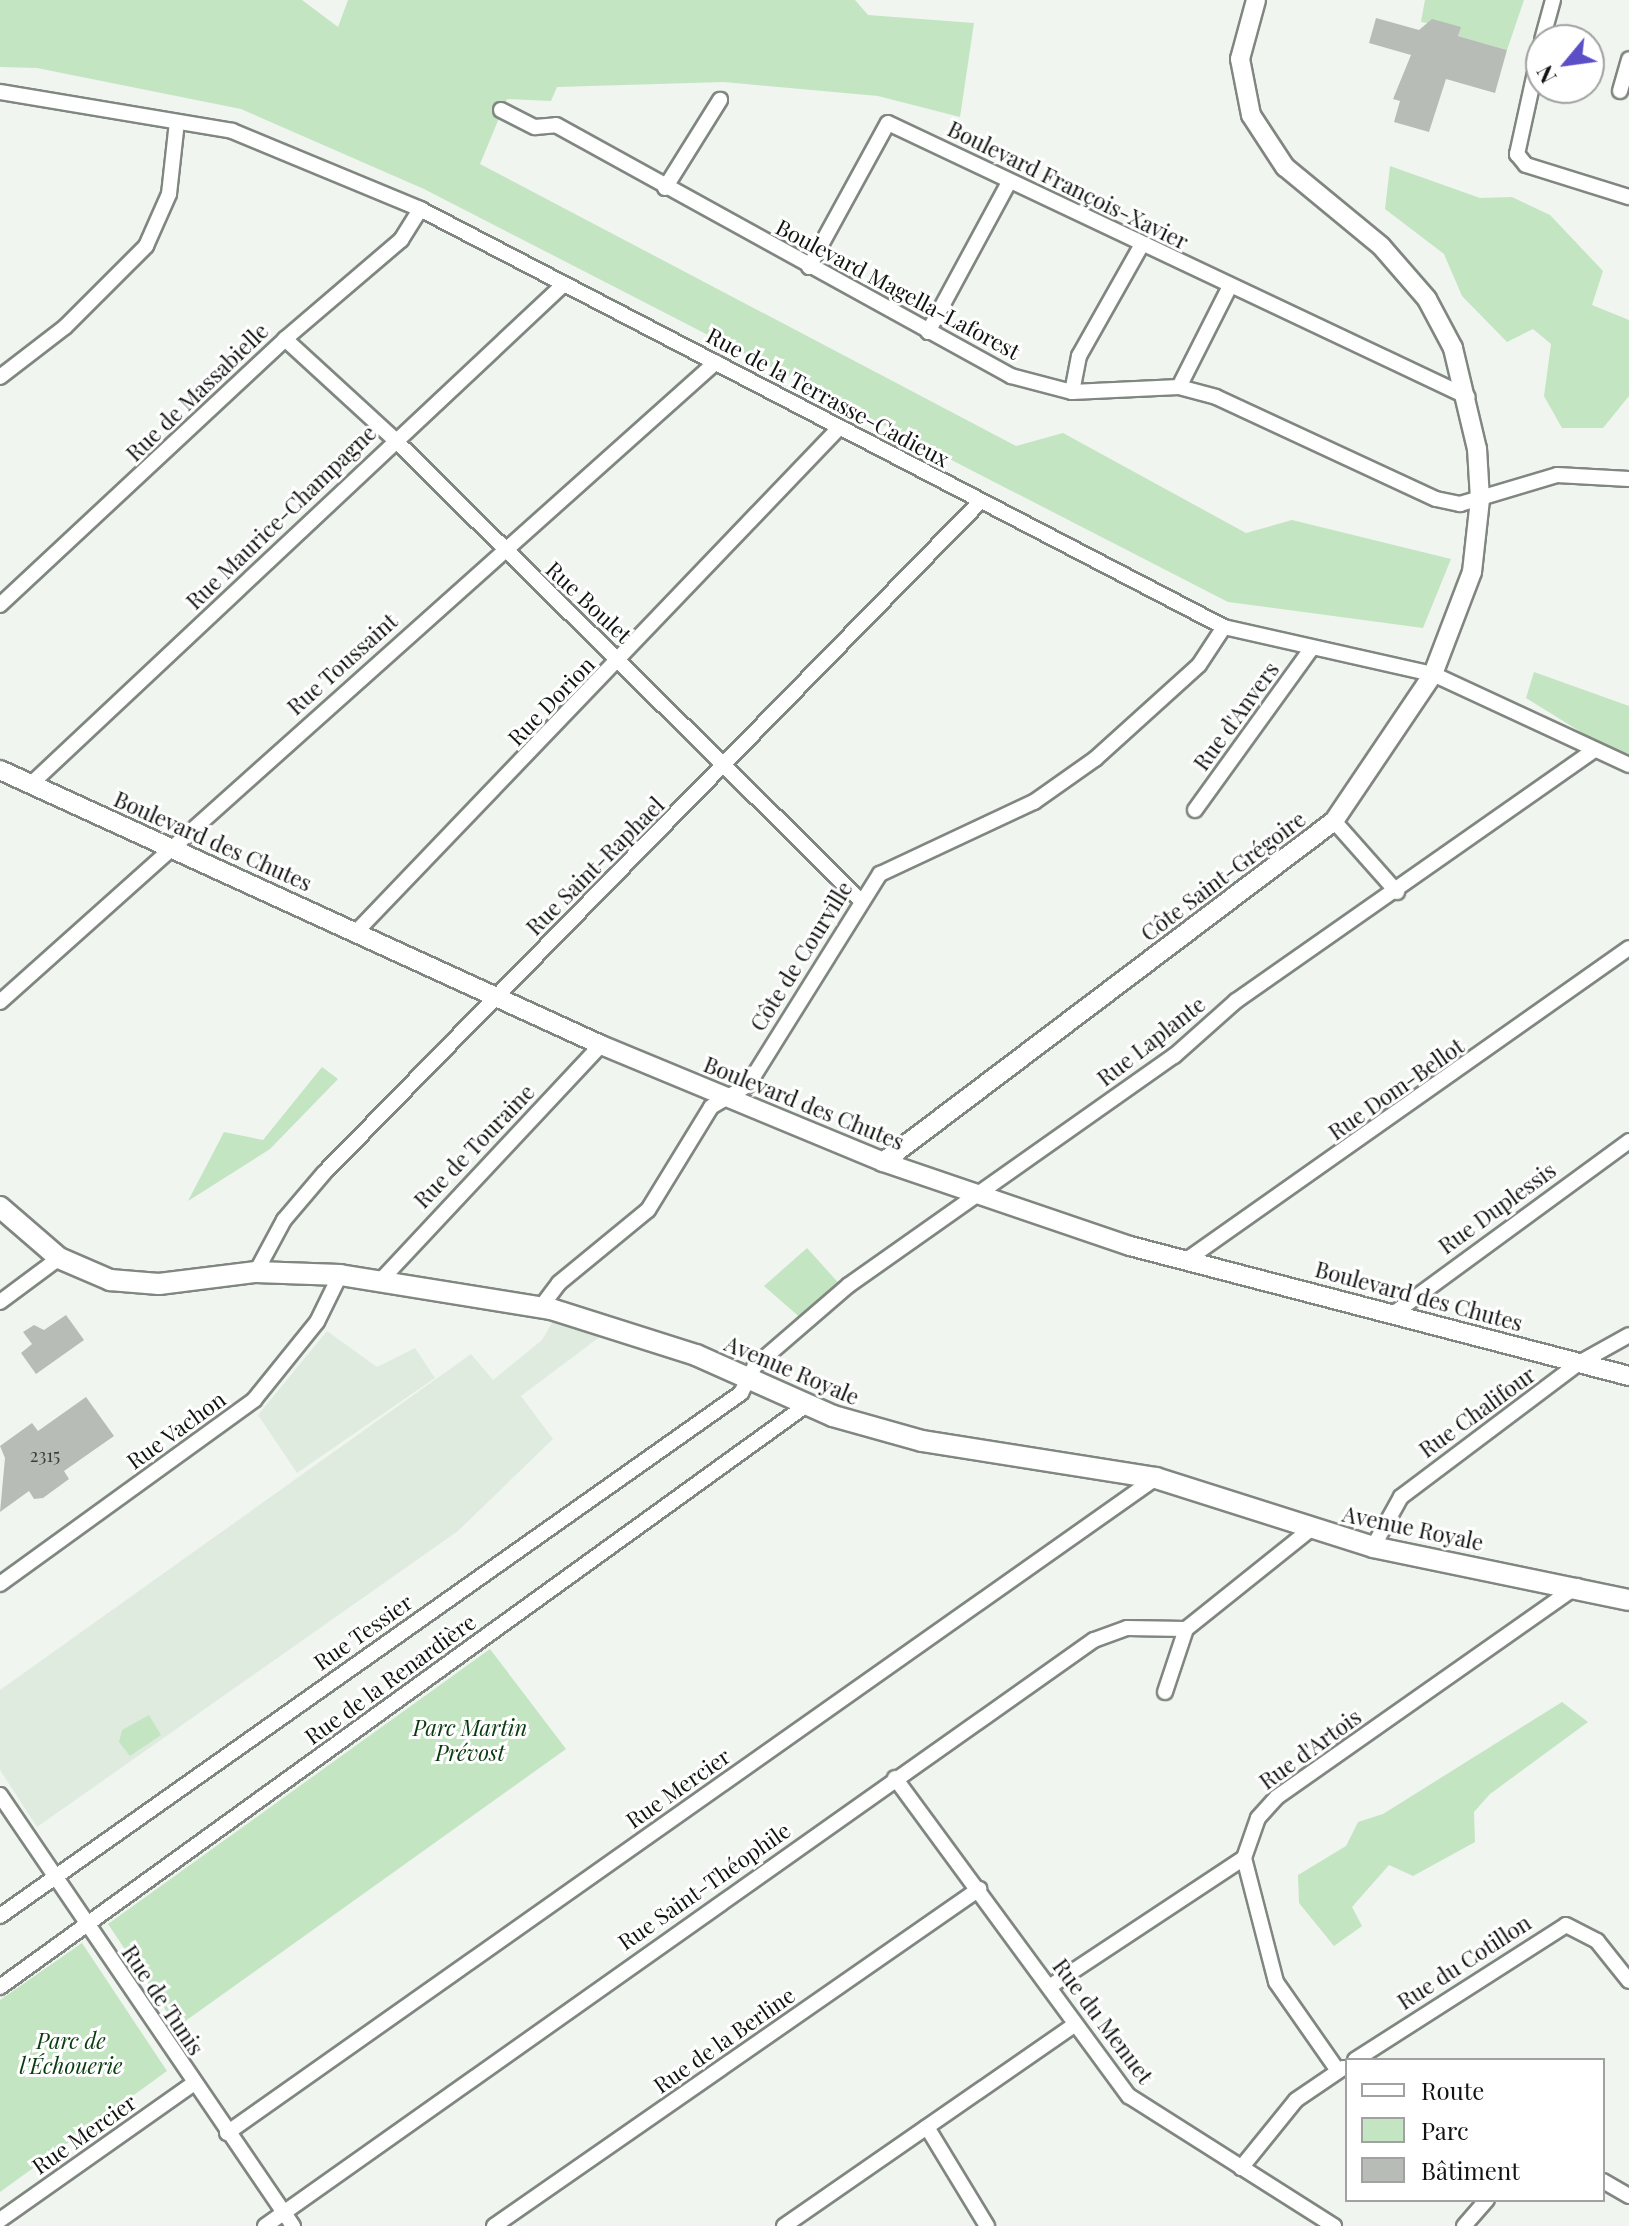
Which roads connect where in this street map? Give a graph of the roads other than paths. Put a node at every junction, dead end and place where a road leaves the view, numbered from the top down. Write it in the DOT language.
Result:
graph roads {
  1 [pos="1256,0"];
  2 [pos="1553,0"];
  3 [pos="1547,24"];
  4 [pos="1629,59"];
  5 [pos="1620,91"];
  6 [pos="0,92"];
  7 [pos="720,100"];
  8 [pos="1528,104"];
  9 [pos="501,110"];
  10 [pos="177,122"];
  11 [pos="1009,182"];
  12 [pos="665,188"];
  13 [pos="1629,197"];
  14 [pos="420,209"];
  15 [pos="1141,246"];
  16 [pos="809,267"];
  17 [pos="563,285"];
  18 [pos="1230,286"];
  19 [pos="928,332"];
  20 [pos="285,339"];
  21 [pos="716,362"];
  22 [pos="0,377"];
  23 [pos="1179,387"];
  24 [pos="1072,392"];
  25 [pos="1468,397"];
  26 [pos="839,428"];
  27 [pos="394,439"];
  28 [pos="1629,479"];
  29 [pos="1480,499"];
  30 [pos="980,502"];
  31 [pos="503,551"];
  32 [pos="0,605"];
  33 [pos="1224,627"];
  34 [pos="1312,648"];
  35 [pos="620,662"];
  36 [pos="1433,674"];
  37 [pos="1594,750"];
  38 [pos="1629,765"];
  39 [pos="724,768"];
  40 [pos="0,770"];
  41 [pos="31,784"];
  42 [pos="1195,810"];
  43 [pos="1334,821"];
  44 [pos="172,849"];
  45 [pos="1397,892"];
  46 [pos="860,900"];
  47 [pos="357,931"];
  48 [pos="1629,948"];
  49 [pos="495,996"];
  50 [pos="0,1002"];
  51 [pos="601,1045"];
  52 [pos="725,1098"];
  53 [pos="1629,1141"];
  54 [pos="883,1162"];
  55 [pos="977,1195"];
  56 [pos="0,1207"];
  57 [pos="59,1258"];
  58 [pos="1185,1261"];
  59 [pos="256,1272"];
  60 [pos="340,1275"];
  61 [pos="382,1279"];
  62 [pos="0,1302"];
  63 [pos="541,1307"];
  64 [pos="1393,1314"];
  65 [pos="1629,1335"];
  66 [pos="1579,1363"];
  67 [pos="1629,1376"];
  68 [pos="747,1381"];
  69 [pos="805,1406"];
  70 [pos="1156,1478"];
  71 [pos="1311,1529"];
  72 [pos="1373,1547"];
  73 [pos="0,1584"];
  74 [pos="1577,1586"];
  75 [pos="1629,1600"];
  76 [pos="1186,1629"];
  77 [pos="1165,1692"];
  78 [pos="895,1778"];
  79 [pos="0,1795"];
  80 [pos="1244,1858"];
  81 [pos="55,1876"];
  82 [pos="979,1889"];
  83 [pos="0,1916"];
  84 [pos="87,1926"];
  85 [pos="1629,1981"];
  86 [pos="0,1987"];
  87 [pos="1049,1987"];
  88 [pos="1074,2025"];
  89 [pos="1358,2058"];
  90 [pos="1343,2068"];
  91 [pos="193,2084"];
  92 [pos="927,2127"];
  93 [pos="227,2133"];
  94 [pos="1241,2168"];
  95 [pos="1605,2182"];
  96 [pos="1629,2196"];
  97 [pos="1485,2202"];
  98 [pos="283,2213"];
  99 [pos="0,2220"];
  100 [pos="265,2226"];
  101 [pos="293,2226"];
  102 [pos="494,2226"];
  103 [pos="784,2226"];
  104 [pos="987,2226"];
  105 [pos="1334,2226"];
  106 [pos="1464,2226"];
  1 -- 25 [label="street, Côte Saint-Grégoire"];
  2 -- 3 [label="street"];
  4 -- 5 [label="street"];
  6 -- 10 [label="street, Rue de la Terrasse-Cadieux"];
  7 -- 12 [label="street"];
  8 -- 13 [label="street"];
  9 -- 12 [label="street, Boulevard Magella-Laforest"];
  10 -- 14 [label="street, Rue de la Terrasse-Cadieux"];
  10 -- 22 [label="street"];
  11 -- 15 [label="street, Boulevard François-Xavier"];
  11 -- 16 [label="street, Boulevard François-Xavier"];
  11 -- 19 [label="street"];
  12 -- 16 [label="street, Boulevard Magella-Laforest"];
  14 -- 17 [label="street, Rue de la Terrasse-Cadieux"];
  14 -- 20 [label="street, Rue de Massabielle"];
  15 -- 18 [label="street, Boulevard François-Xavier"];
  15 -- 24 [label="street"];
  16 -- 19 [label="street, Boulevard Magella-Laforest"];
  17 -- 21 [label="street, Rue de la Terrasse-Cadieux"];
  17 -- 27 [label="street, Rue Maurice-Champagne"];
  18 -- 23 [label="street"];
  18 -- 25 [label="street, Boulevard François-Xavier"];
  19 -- 24 [label="street, Boulevard Magella-Laforest"];
  20 -- 27 [label="street, Rue Boulet"];
  20 -- 32 [label="street, Rue de Massabielle"];
  21 -- 26 [label="street, Rue de la Terrasse-Cadieux"];
  21 -- 31 [label="street, Rue Toussaint"];
  23 -- 24 [label="street, Boulevard Magella-Laforest"];
  23 -- 29 [label="street, Boulevard Magella-Laforest"];
  25 -- 29 [label="street, Côte Saint-Grégoire"];
  26 -- 30 [label="street, Rue de la Terrasse-Cadieux"];
  26 -- 35 [label="street, Rue Dorion"];
  27 -- 31 [label="street, Rue Boulet"];
  27 -- 41 [label="street, Rue Maurice-Champagne"];
  28 -- 29 [label="street"];
  29 -- 36 [label="street, Côte Saint-Grégoire"];
  30 -- 33 [label="street, Rue de la Terrasse-Cadieux"];
  30 -- 39 [label="street, Rue Saint-Raphael"];
  31 -- 35 [label="street, Rue Boulet"];
  31 -- 44 [label="street, Rue Toussaint"];
  33 -- 34 [label="street, Rue de la Terrasse-Cadieux"];
  33 -- 46 [label="street, Côte de Courville"];
  34 -- 36 [label="street, Rue de la Terrasse-Cadieux"];
  34 -- 42 [label="street, Rue d'Anvers"];
  35 -- 39 [label="street, Rue Boulet"];
  35 -- 47 [label="street, Rue Dorion"];
  36 -- 37 [label="street, Rue de la Terrasse-Cadieux"];
  36 -- 43 [label="street, Côte Saint-Grégoire"];
  37 -- 38 [label="street, Rue de la Terrasse-Cadieux"];
  37 -- 45 [label="street, Rue Laplante"];
  39 -- 46 [label="street, Rue Boulet"];
  39 -- 49 [label="street, Rue Saint-Raphael"];
  40 -- 41 [label="street, Boulevard des Chutes"];
  41 -- 44 [label="street, Boulevard des Chutes"];
  43 -- 45 [label="street"];
  43 -- 54 [label="street, Côte Saint-Grégoire"];
  44 -- 47 [label="street, Boulevard des Chutes"];
  44 -- 50 [label="street, Rue Toussaint"];
  45 -- 55 [label="street, Rue Laplante"];
  46 -- 52 [label="street, Côte de Courville"];
  47 -- 49 [label="street, Boulevard des Chutes"];
  48 -- 58 [label="street, Rue Dom-Bellot"];
  49 -- 51 [label="street, Boulevard des Chutes"];
  49 -- 59 [label="street, Rue Saint-Raphael"];
  51 -- 52 [label="street, Boulevard des Chutes"];
  51 -- 61 [label="street, Rue de Touraine"];
  52 -- 54 [label="street, Boulevard des Chutes"];
  52 -- 63 [label="street, Côte de Courville"];
  53 -- 64 [label="street, Rue Duplessis"];
  54 -- 55 [label="street, Boulevard des Chutes"];
  55 -- 58 [label="street, Boulevard des Chutes"];
  55 -- 68 [label="street, Rue Laplante"];
  56 -- 57 [label="main road, Avenue Royale"];
  57 -- 59 [label="main road, Avenue Royale"];
  57 -- 62 [label="street"];
  58 -- 64 [label="street, Boulevard des Chutes"];
  59 -- 60 [label="main road, Avenue Royale"];
  60 -- 61 [label="main road, Avenue Royale"];
  60 -- 73 [label="street, Rue Vachon"];
  61 -- 63 [label="main road, Avenue Royale"];
  63 -- 68 [label="main road, Avenue Royale"];
  64 -- 66 [label="street, Boulevard des Chutes"];
  65 -- 66 [label="street, Rue Chalifour"];
  66 -- 67 [label="street, Boulevard des Chutes"];
  66 -- 72 [label="street, Rue Chalifour"];
  68 -- 69 [label="main road, Avenue Royale"];
  68 -- 81 [label="street, Rue Tessier"];
  69 -- 70 [label="main road, Avenue Royale"];
  69 -- 84 [label="street, Rue de la Renardière"];
  70 -- 71 [label="main road, Avenue Royale"];
  70 -- 93 [label="street, Rue Mercier"];
  71 -- 72 [label="main road, Avenue Royale"];
  71 -- 76 [label="street"];
  72 -- 74 [label="main road, Avenue Royale"];
  74 -- 75 [label="main road, Avenue Royale"];
  74 -- 80 [label="street, Rue d'Artois"];
  76 -- 77 [label="street"];
  76 -- 78 [label="street, Rue Saint-Théophile"];
  78 -- 82 [label="street, Rue du Menuet"];
  78 -- 98 [label="street, Rue Saint-Théophile"];
  79 -- 81 [label="street, Rue de Tunis"];
  80 -- 87 [label="street"];
  80 -- 90 [label="street"];
  81 -- 83 [label="street, Rue Tessier"];
  81 -- 84 [label="street, Rue de Tunis"];
  82 -- 87 [label="street, Rue du Menuet"];
  82 -- 102 [label="street, Rue de la Berline"];
  84 -- 86 [label="street, Rue de la Renardière"];
  84 -- 91 [label="street, Rue de Tunis"];
  85 -- 89 [label="street, Rue du Cotillon"];
  87 -- 88 [label="street, Rue du Menuet"];
  88 -- 92 [label="street"];
  88 -- 94 [label="street, Rue du Menuet"];
  90 -- 94 [label="street"];
  91 -- 93 [label="street, Rue de Tunis"];
  91 -- 99 [label="street, Rue Mercier"];
  92 -- 103 [label="street"];
  92 -- 104 [label="street"];
  93 -- 98 [label="street, Rue de Tunis"];
  94 -- 105 [label="street, Rue du Menuet"];
  95 -- 96 [label="street"];
  97 -- 106 [label="street"];
  98 -- 100 [label="street, Rue Saint-Théophile"];
  98 -- 101 [label="street, Rue de Tunis"];
}
